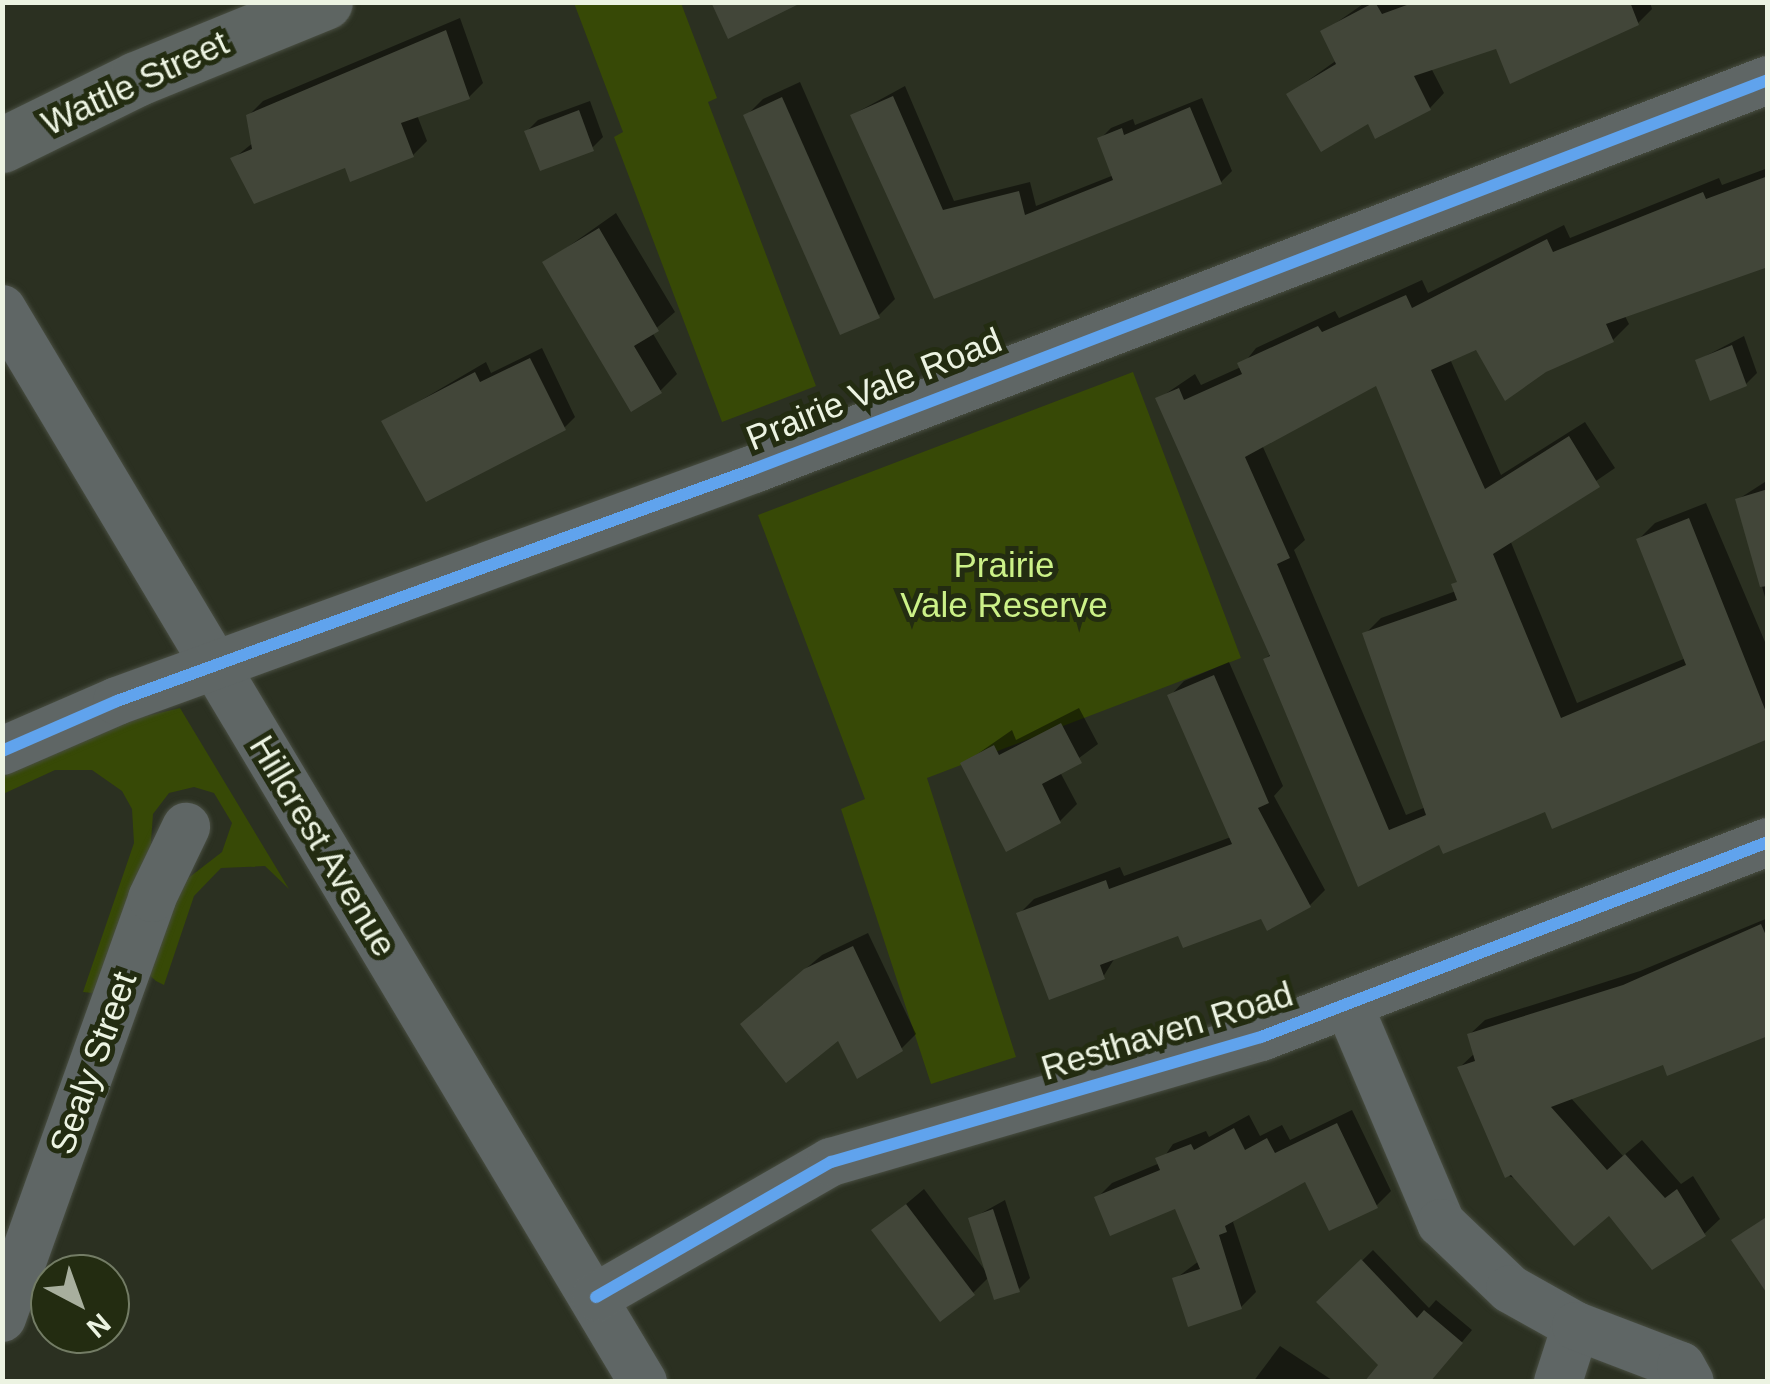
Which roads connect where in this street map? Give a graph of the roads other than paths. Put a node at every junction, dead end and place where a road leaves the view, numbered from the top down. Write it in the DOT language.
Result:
graph roads {
  1 [pos="325,2"];
  2 [pos="1768,80"];
  3 [pos="2,145"];
  4 [pos="2,309"];
  5 [pos="214,666"];
  6 [pos="2,752"];
  7 [pos="186,827"];
  8 [pos="1768,842"];
  9 [pos="1348,1004"];
  10 [pos="596,1297"];
  11 [pos="4,1307"];
  12 [pos="1576,1326"];
  13 [pos="643,1382"];
  14 [pos="1558,1382"];
  15 [pos="1690,1382"];
  1 -- 3 [label="main road, Wattle Street"];
  2 -- 5 [label="street, Prairie Vale Road"];
  4 -- 5 [label="street, Hillcrest Avenue"];
  5 -- 6 [label="street, Prairie Vale Road"];
  5 -- 10 [label="street, Hillcrest Avenue"];
  7 -- 11 [label="street, Sealy Street"];
  8 -- 9 [label="street, Resthaven Road"];
  9 -- 10 [label="street, Resthaven Road"];
  9 -- 12 [label="street"];
  10 -- 13 [label="street, Hillcrest Avenue"];
  12 -- 14 [label="street"];
  12 -- 15 [label="street"];
}
